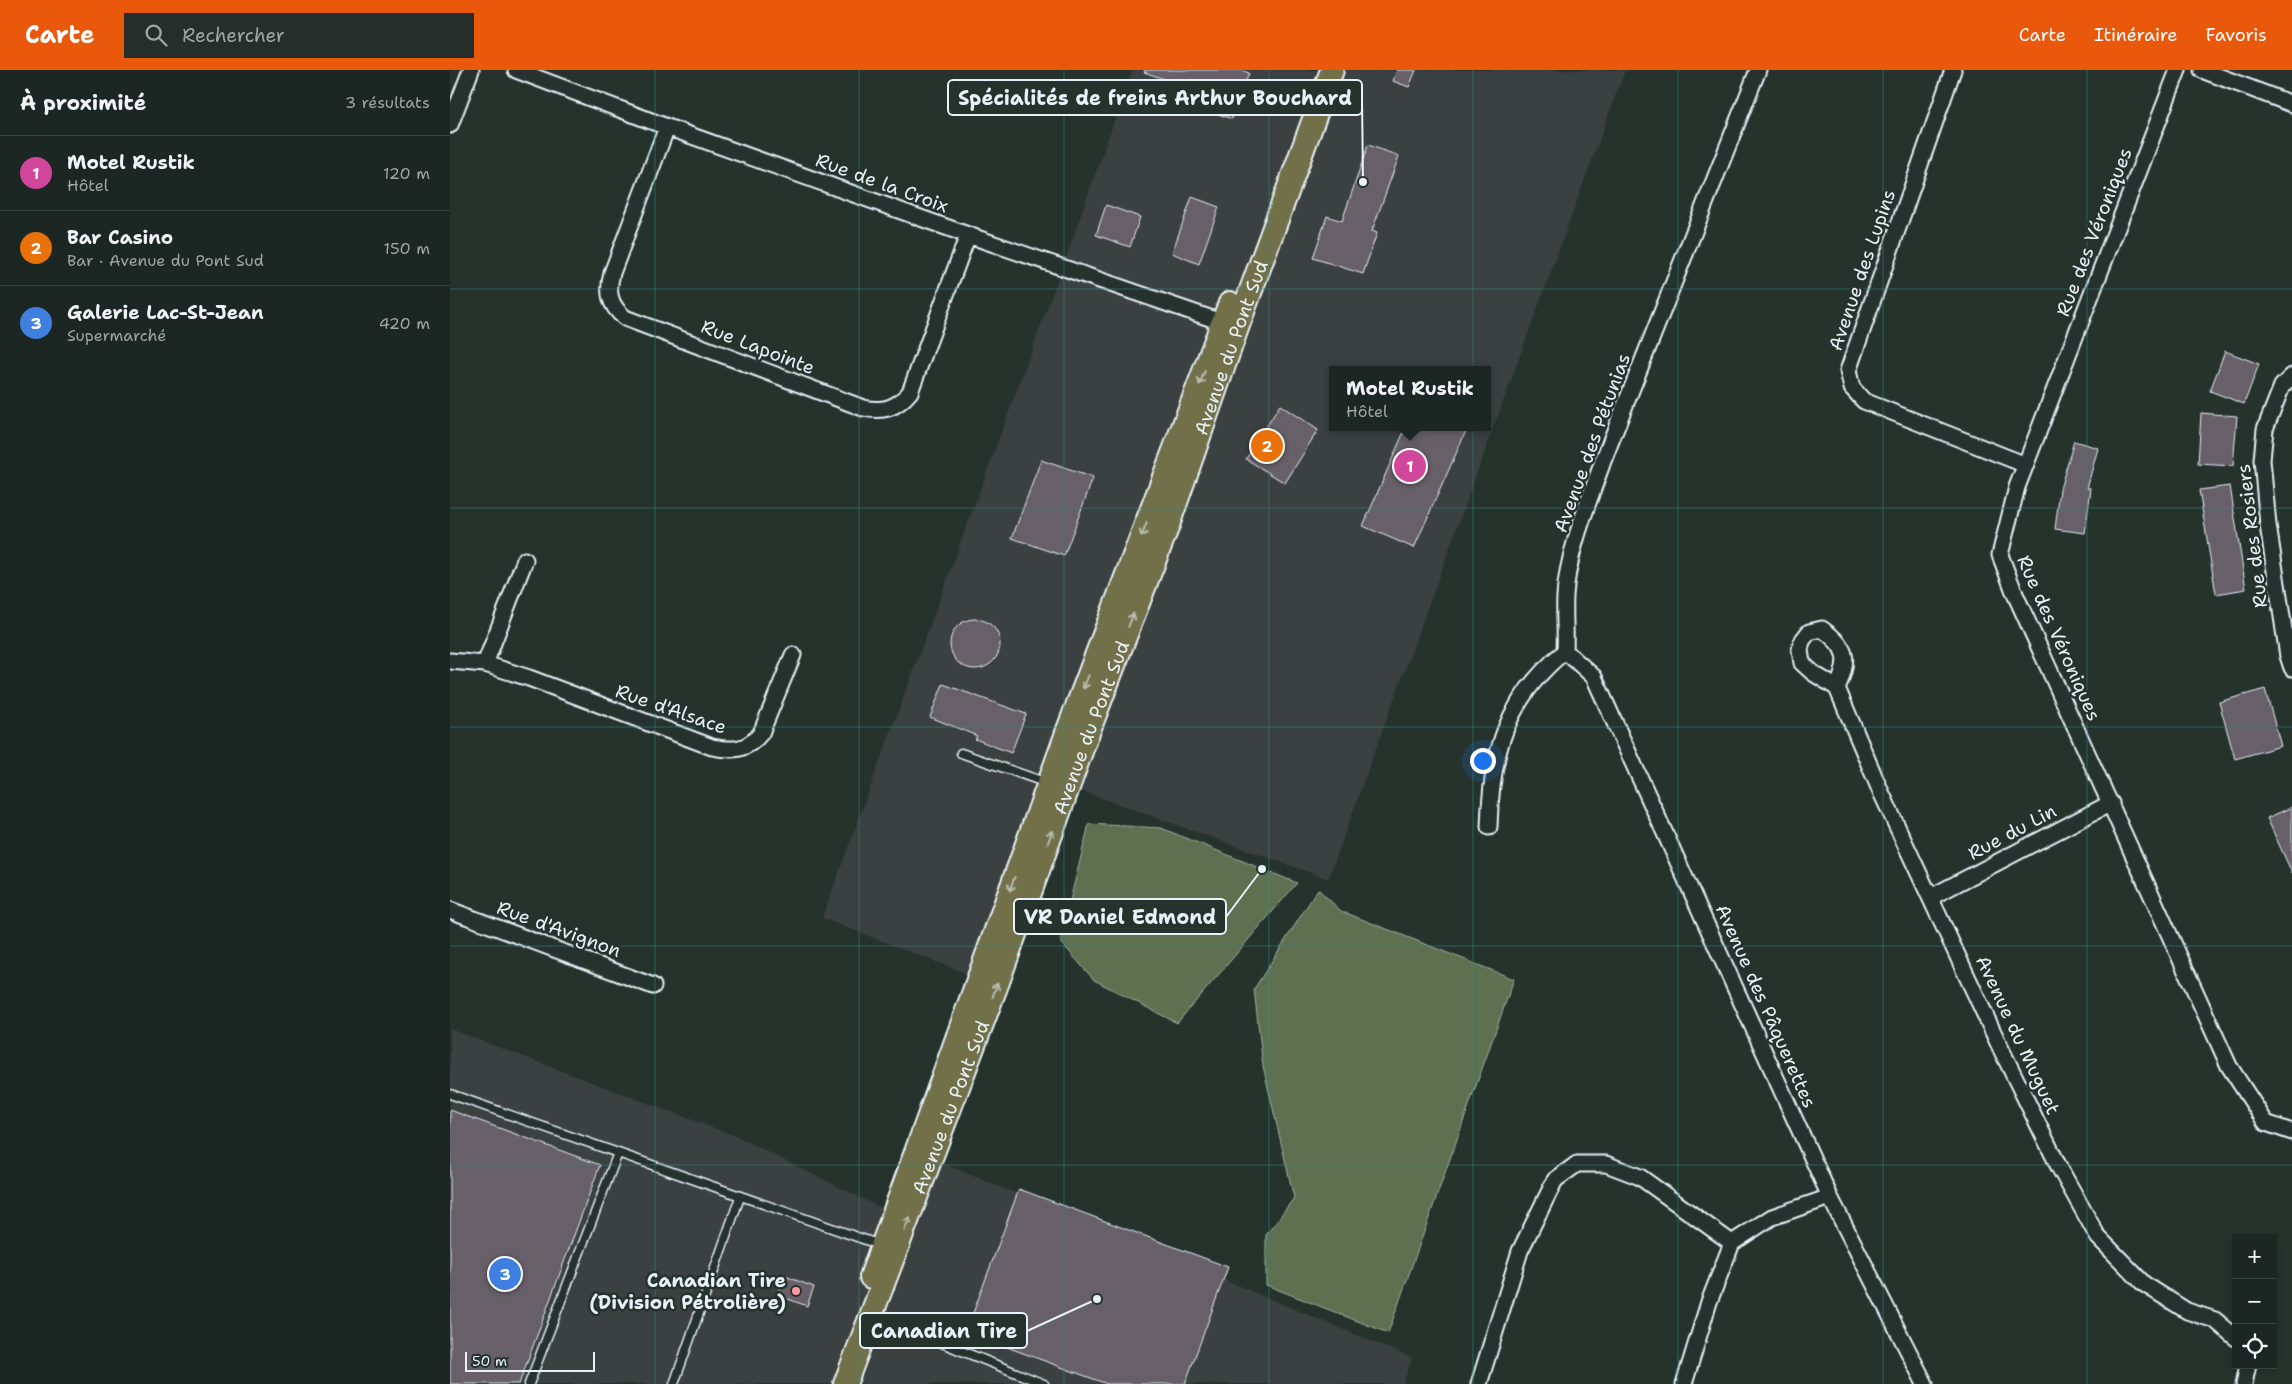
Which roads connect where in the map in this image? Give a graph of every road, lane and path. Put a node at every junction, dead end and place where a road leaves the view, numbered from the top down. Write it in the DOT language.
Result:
graph roads {
  1 [pos="471,70"];
  2 [pos="516,70"];
  3 [pos="1316,70"];
  4 [pos="1332,70"];
  5 [pos="1758,70"];
  6 [pos="1953,70"];
  7 [pos="2178,70"];
  8 [pos="2202,70"];
  9 [pos="2292,104"];
  10 [pos="450,125"];
  11 [pos="667,127"];
  12 [pos="968,235"];
  13 [pos="1230,325"];
  14 [pos="2292,376"];
  15 [pos="2026,465"];
  16 [pos="525,560"];
  17 [pos="1565,650"];
  18 [pos="793,655"];
  19 [pos="450,661"];
  20 [pos="485,664"];
  21 [pos="2292,668"];
  22 [pos="1837,688"];
  23 [pos="962,753"];
  24 [pos="1049,784"];
  25 [pos="2111,803"];
  26 [pos="1489,827"];
  27 [pos="1932,897"];
  28 [pos="450,910"];
  29 [pos="653,986"];
  30 [pos="450,1094"];
  31 [pos="2292,1132"];
  32 [pos="618,1153"];
  33 [pos="740,1197"];
  34 [pos="1830,1197"];
  35 [pos="1732,1243"];
  36 [pos="889,1248"];
  37 [pos="871,1314"];
  38 [pos="2232,1335"];
  39 [pos="2247,1369"];
  40 [pos="1022,1380"];
  41 [pos="529,1384"];
  42 [pos="675,1384"];
  43 [pos="830,1384"];
  44 [pos="845,1384"];
  45 [pos="1044,1384"];
  46 [pos="1479,1384"];
  47 [pos="1684,1384"];
  48 [pos="1925,1384"];
  49 [pos="2244,1384"];
  1 -- 10 [label="street"];
  2 -- 11 [label="street, Rue de la Croix"];
  3 -- 13 [label="main road, Avenue du Pont Sud"];
  4 -- 13 [label="main road, Avenue du Pont Sud"];
  5 -- 17 [label="street, Avenue des Pétunias"];
  6 -- 15 [label="street, Avenue des Lupins"];
  7 -- 15 [label="street, Rue des Véroniques"];
  8 -- 9 [label="street"];
  11 -- 12 [label="street, Rue de la Croix"];
  11 -- 12 [label="street, Rue Lapointe"];
  12 -- 13 [label="street, Rue de la Croix"];
  13 -- 24 [label="main road, Avenue du Pont Sud, one-way"];
  36 -- 13 [label="main road, Avenue du Pont Sud, one-way"];
  14 -- 21 [label="street, Rue des Rosiers"];
  15 -- 25 [label="street, Rue des Véroniques"];
  16 -- 20 [label="street"];
  17 -- 26 [label="street"];
  17 -- 34 [label="street, Avenue des Pâquerettes"];
  18 -- 20 [label="street, Rue d'Alsace"];
  19 -- 20 [label="street, Rue d'Alsace"];
  22 -- 27 [label="street, Avenue du Muguet"];
  23 -- 24 [label="lane"];
  24 -- 36 [label="main road, Avenue du Pont Sud, one-way"];
  25 -- 27 [label="street, Rue du Lin"];
  25 -- 31 [label="street, Rue des Véroniques"];
  27 -- 38 [label="street, Avenue du Muguet"];
  28 -- 29 [label="street, Rue d'Avignon"];
  30 -- 32 [label="lane"];
  32 -- 33 [label="lane"];
  32 -- 41 [label="lane"];
  33 -- 36 [label="lane"];
  33 -- 42 [label="lane"];
  34 -- 35 [label="street"];
  34 -- 48 [label="street, Avenue des Pâquerettes"];
  35 -- 46 [label="street"];
  35 -- 47 [label="street"];
  36 -- 37 [label="main road, Avenue du Pont Sud"];
  36 -- 43 [label="main road, Avenue du Pont Sud"];
  37 -- 40 [label="lane"];
  37 -- 44 [label="main road, Avenue du Pont Sud"];
  39 -- 49 [label="street"];
  40 -- 45 [label="lane"];
}
